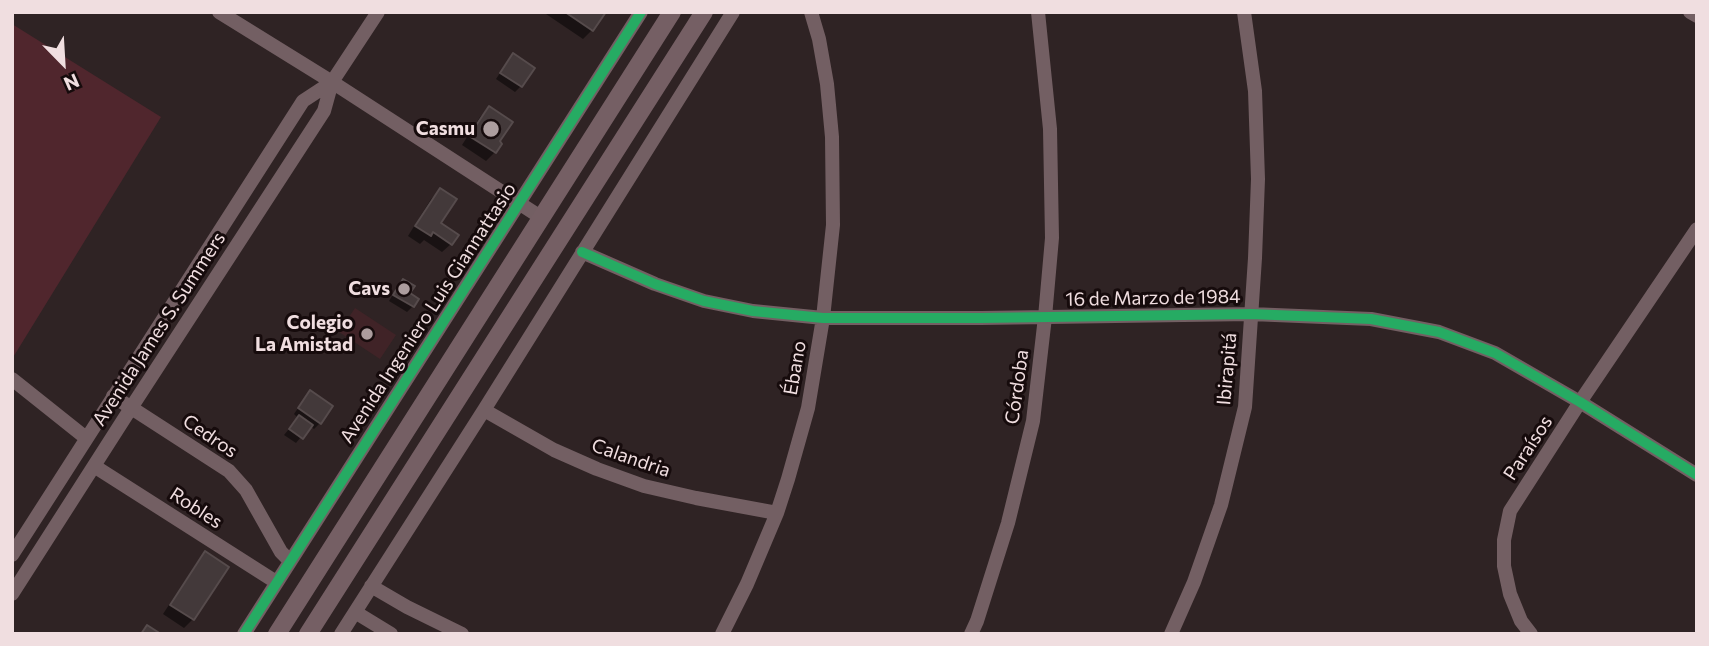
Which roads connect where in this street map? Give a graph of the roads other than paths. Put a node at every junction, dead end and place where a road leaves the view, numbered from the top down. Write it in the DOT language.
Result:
graph roads {
  1 [pos="219,12"];
  2 [pos="378,12"];
  3 [pos="641,12"];
  4 [pos="673,12"];
  5 [pos="704,12"];
  6 [pos="733,12"];
  7 [pos="811,12"];
  8 [pos="1038,12"];
  9 [pos="1244,12"];
  10 [pos="1690,12"];
  11 [pos="1697,16"];
  12 [pos="332,82"];
  13 [pos="519,202"];
  14 [pos="541,218"];
  15 [pos="1697,229"];
  16 [pos="582,252"];
  17 [pos="1251,314"];
  18 [pos="1045,317"];
  19 [pos="823,318"];
  20 [pos="12,379"];
  21 [pos="113,396"];
  22 [pos="1580,402"];
  23 [pos="131,408"];
  24 [pos="484,410"];
  25 [pos="86,438"];
  26 [pos="94,466"];
  27 [pos="1697,475"];
  28 [pos="777,513"];
  29 [pos="12,555"];
  30 [pos="290,561"];
  31 [pos="276,582"];
  32 [pos="371,586"];
  33 [pos="12,594"];
  34 [pos="355,612"];
  35 [pos="244,634"];
  36 [pos="277,634"];
  37 [pos="308,634"];
  38 [pos="341,634"];
  39 [pos="391,634"];
  40 [pos="462,634"];
  41 [pos="722,634"];
  42 [pos="971,634"];
  43 [pos="1171,634"];
  44 [pos="1531,634"];
  1 -- 12 [label="street"];
  2 -- 12 [label="street, Avenida James S. Summers"];
  3 -- 13 [label="street, Avenida Ingeniero Luis Giannattasio"];
  4 -- 14 [label="main road"];
  5 -- 37 [label="main road"];
  6 -- 16 [label="street"];
  7 -- 19 [label="street, Ébano"];
  8 -- 18 [label="street, Córdoba"];
  9 -- 17 [label="street, Ibirapitá"];
  10 -- 11 [label="street"];
  12 -- 13 [label="street"];
  12 -- 21 [label="street, Avenida James S. Summers"];
  12 -- 23 [label="street, Avenida James S. Summers"];
  13 -- 14 [label="street"];
  13 -- 30 [label="street, Avenida Ingeniero Luis Giannattasio"];
  14 -- 36 [label="main road"];
  15 -- 22 [label="street, Paraísos"];
  16 -- 19 [label="street, 16 de Marzo de 1984"];
  16 -- 24 [label="street"];
  17 -- 18 [label="street, 16 de Marzo de 1984"];
  17 -- 22 [label="street, 16 de Marzo de 1984"];
  17 -- 43 [label="street, Ibirapitá"];
  18 -- 19 [label="street, 16 de Marzo de 1984"];
  18 -- 42 [label="street, Córdoba"];
  19 -- 28 [label="street, Ébano"];
  20 -- 25 [label="street"];
  21 -- 23 [label="street, Cedros"];
  21 -- 25 [label="street, Avenida James S. Summers"];
  22 -- 27 [label="street, 16 de Marzo de 1984"];
  22 -- 44 [label="street, Paraísos"];
  23 -- 26 [label="street, Avenida James S. Summers"];
  23 -- 30 [label="street, Cedros"];
  24 -- 28 [label="street, Calandria"];
  24 -- 32 [label="street"];
  25 -- 29 [label="street, Avenida James S. Summers"];
  26 -- 31 [label="street, Robles"];
  26 -- 33 [label="street, Avenida James S. Summers"];
  28 -- 41 [label="street, Ébano"];
  30 -- 31 [label="street, Avenida Ingeniero Luis Giannattasio"];
  31 -- 35 [label="street, Avenida Ingeniero Luis Giannattasio"];
  32 -- 34 [label="street"];
  32 -- 40 [label="street"];
  34 -- 38 [label="street"];
  34 -- 39 [label="street"];
}
